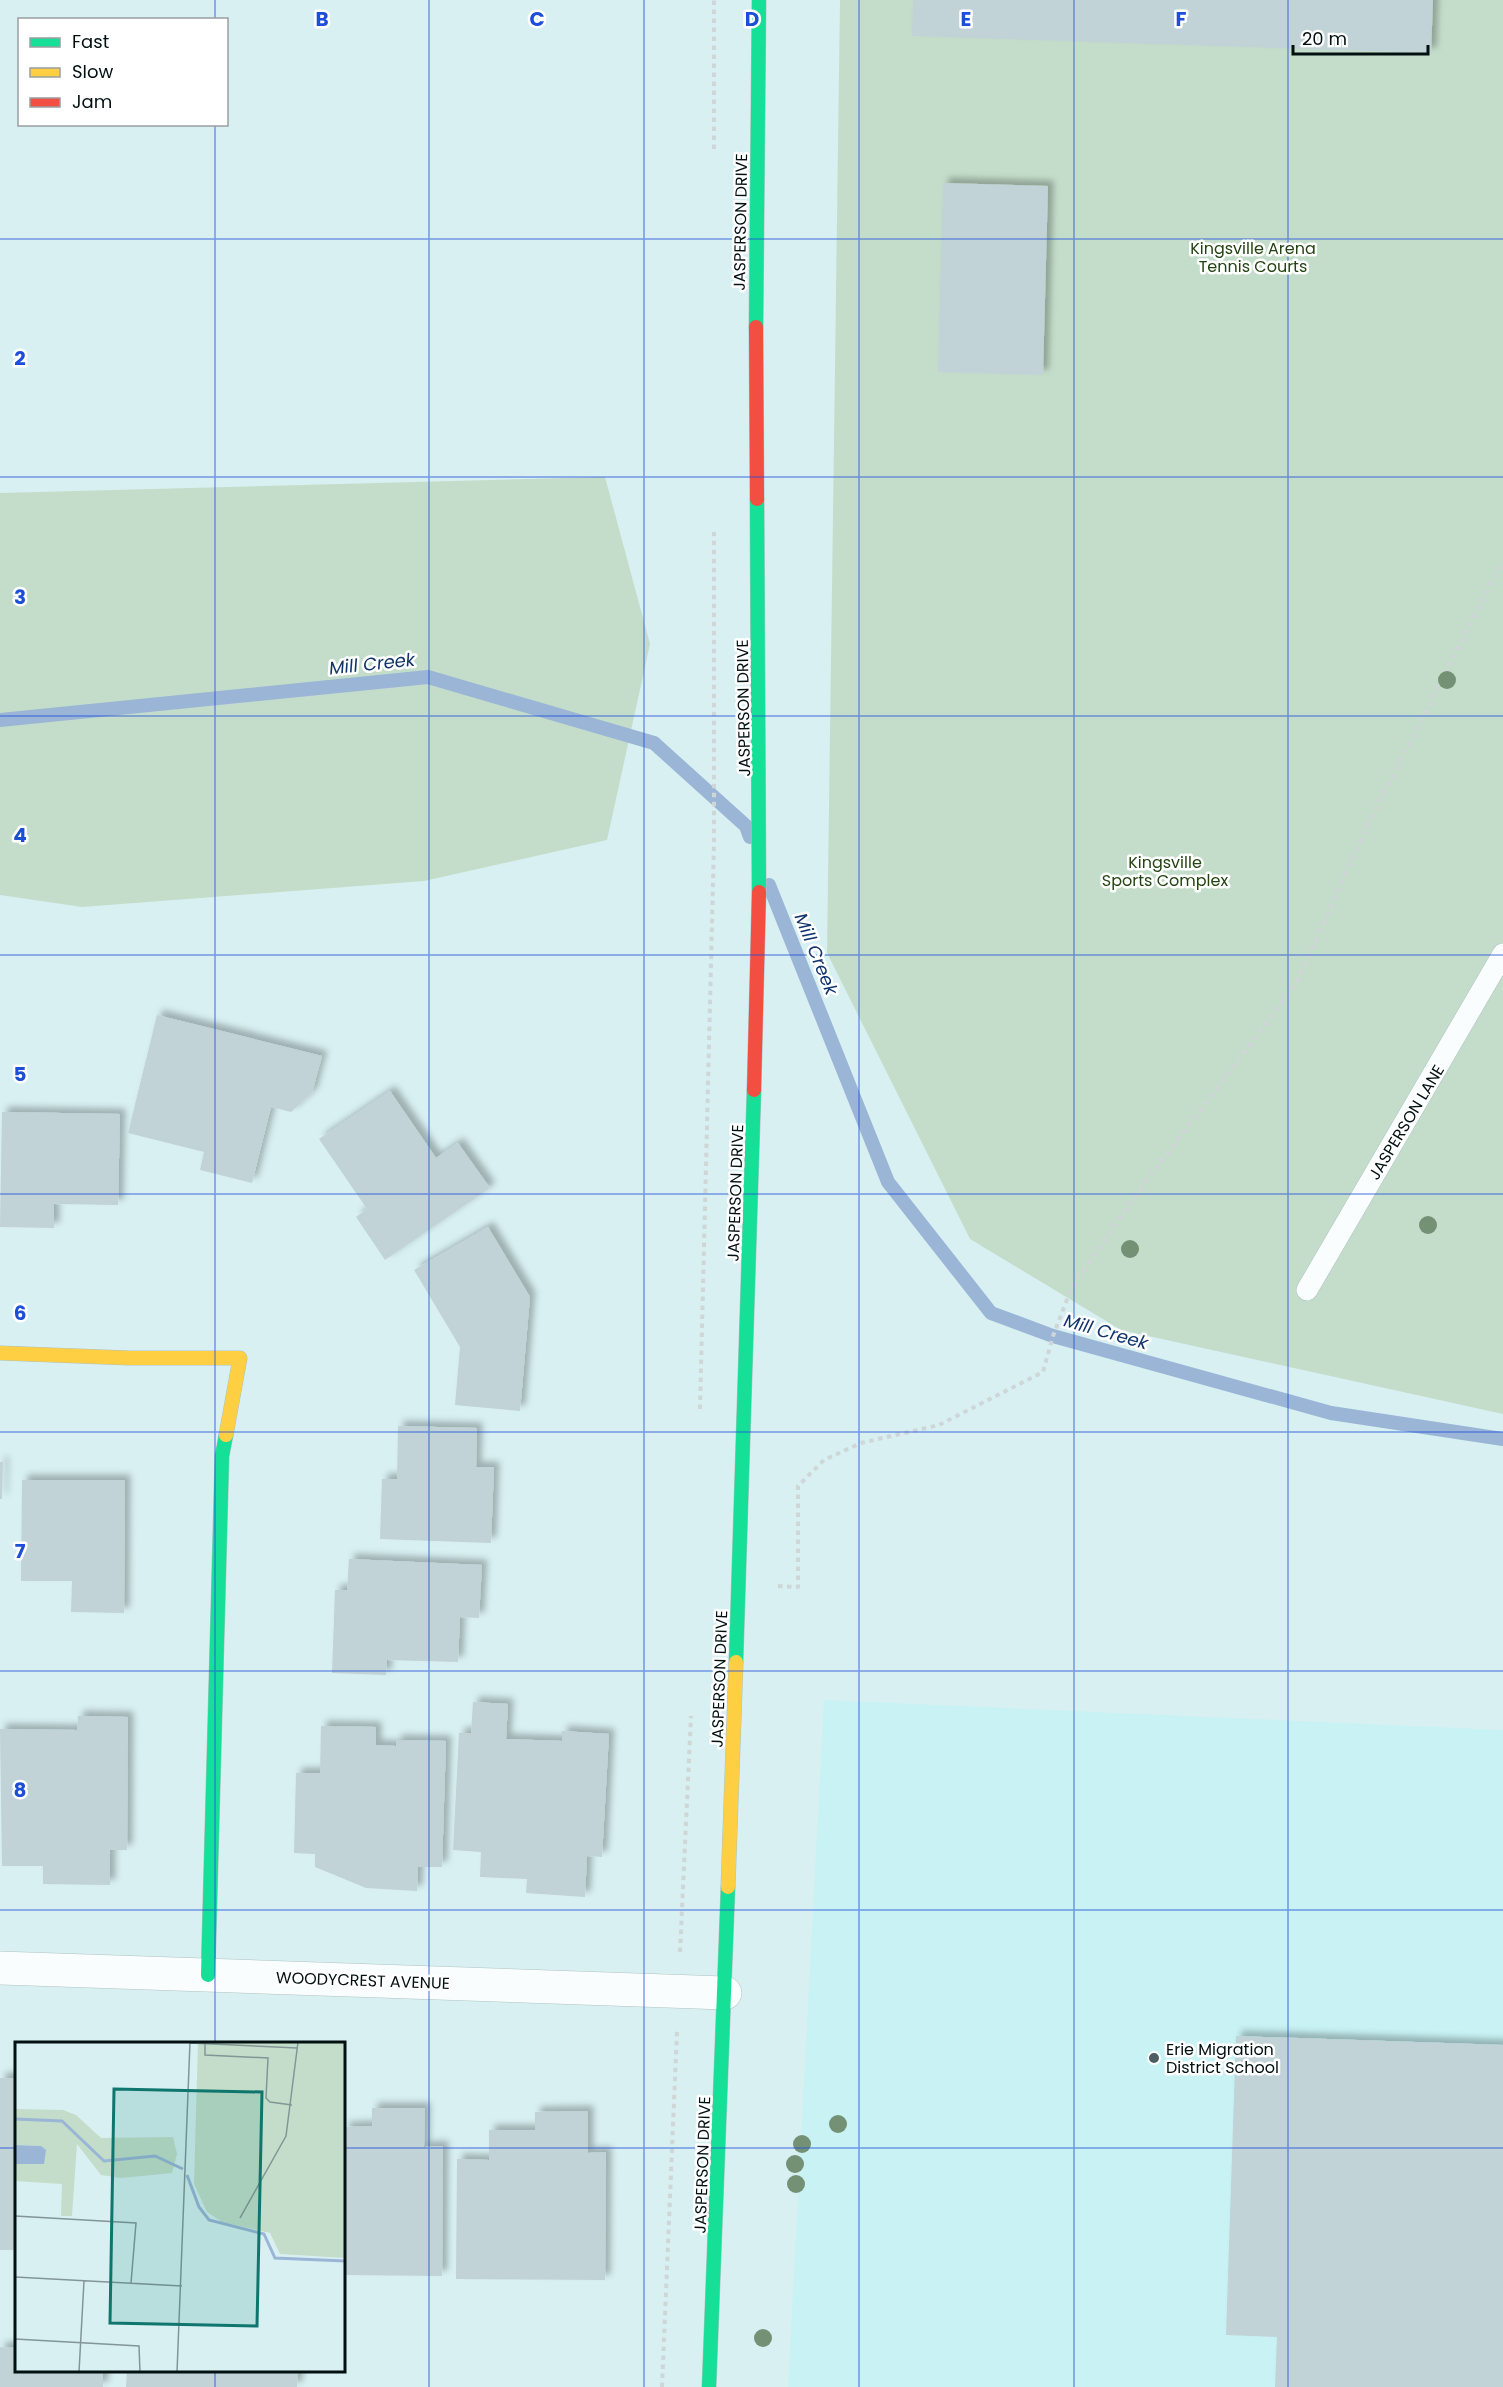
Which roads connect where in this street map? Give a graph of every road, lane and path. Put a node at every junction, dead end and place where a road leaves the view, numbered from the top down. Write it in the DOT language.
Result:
graph roads {
  1 [pos="759,0"];
  2 [pos="1503,561"];
  3 [pos="713,770"];
  4 [pos="1503,954"];
  5 [pos="1307,1290"];
  6 [pos="0,1353"];
  7 [pos="700,1416"];
  8 [pos="739,1585"];
  9 [pos="691,1714"];
  10 [pos="0,1968"];
  11 [pos="208,1975"];
  12 [pos="678,1991"];
  13 [pos="725,1993"];
  14 [pos="662,2387"];
  15 [pos="709,2387"];
  1 -- 8 [label="street, JASPERSON DRIVE"];
  2 -- 8 [label="path"];
  3 -- 7 [label="path"];
  4 -- 5 [label="lane, JASPERSON LANE"];
  6 -- 11 [label="street"];
  8 -- 13 [label="street, JASPERSON DRIVE"];
  9 -- 12 [label="path"];
  10 -- 11 [label="street, WOODYCREST AVENUE"];
  11 -- 12 [label="street, WOODYCREST AVENUE"];
  12 -- 13 [label="street, WOODYCREST AVENUE"];
  12 -- 14 [label="path"];
  13 -- 15 [label="street, JASPERSON DRIVE"];
}
